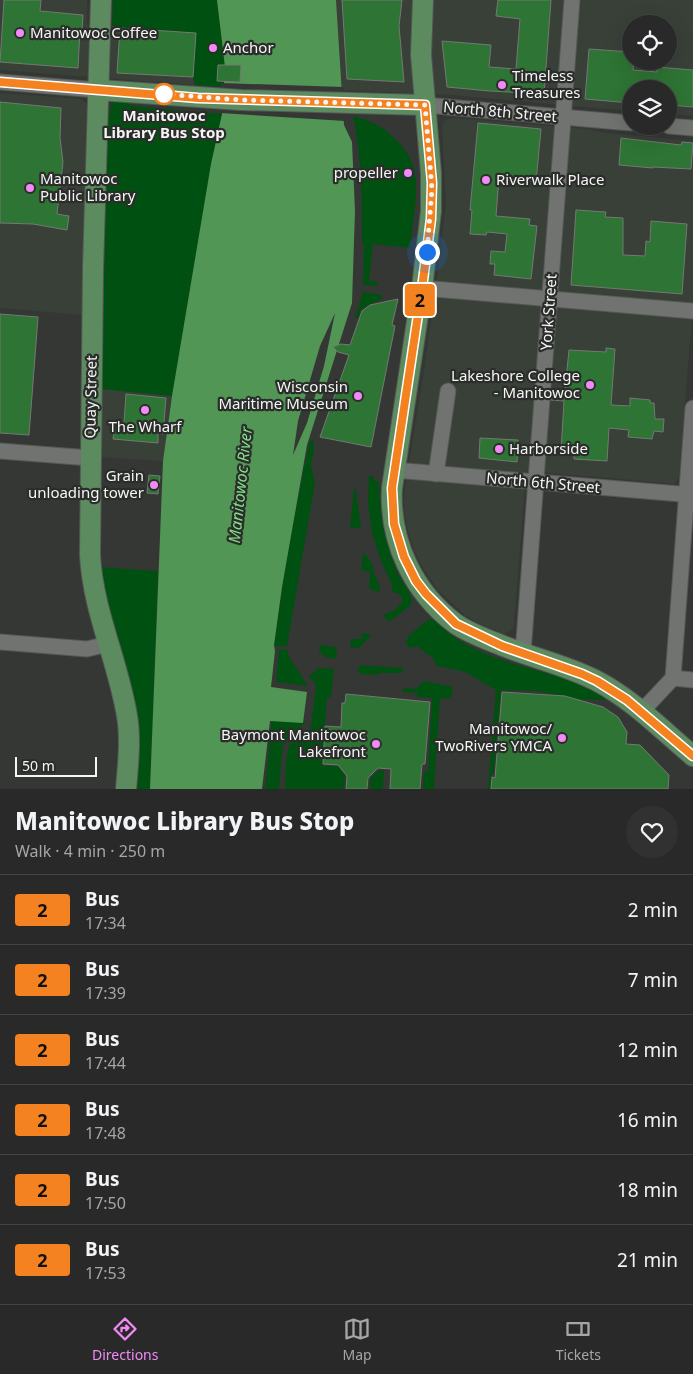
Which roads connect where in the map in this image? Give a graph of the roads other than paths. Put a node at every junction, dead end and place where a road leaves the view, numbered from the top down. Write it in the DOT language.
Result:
graph roads {
  1 [pos="101,0"];
  2 [pos="424,0"];
  3 [pos="572,0"];
  4 [pos="0,82"];
  5 [pos="98,90"];
  6 [pos="425,105"];
  7 [pos="563,117"];
  8 [pos="622,122"];
  9 [pos="677,127"];
  10 [pos="693,128"];
  11 [pos="422,288"];
  12 [pos="549,300"];
  13 [pos="693,311"];
  14 [pos="448,391"];
  15 [pos="693,408"];
  16 [pos="0,451"];
  17 [pos="90,458"];
  18 [pos="394,470"];
  19 [pos="436,474"];
  20 [pos="536,482"];
  21 [pos="690,495"];
  22 [pos="0,642"];
  23 [pos="108,644"];
  24 [pos="523,653"];
  25 [pos="673,678"];
  26 [pos="693,680"];
  27 [pos="641,712"];
  28 [pos="693,756"];
  29 [pos="126,789"];
  1 -- 5 [label="main road, Quay Street"];
  2 -- 6 [label="main road"];
  3 -- 7 [label="street, York Street"];
  4 -- 5 [label="street"];
  5 -- 6 [label="main road, North 8th Street"];
  5 -- 17 [label="main road, Quay Street"];
  6 -- 7 [label="street, North 8th Street"];
  6 -- 11 [label="main road"];
  7 -- 8 [label="street, North 8th Street"];
  7 -- 12 [label="street, York Street"];
  9 -- 10 [label="street"];
  11 -- 12 [label="street"];
  11 -- 18 [label="main road"];
  12 -- 13 [label="street"];
  12 -- 20 [label="street, York Street"];
  14 -- 19 [label="street"];
  15 -- 21 [label="street"];
  16 -- 17 [label="street"];
  17 -- 23 [label="main road, Quay Street"];
  18 -- 19 [label="street, North 6th Street"];
  18 -- 24 [label="main road"];
  19 -- 20 [label="street, North 6th Street"];
  20 -- 21 [label="street, North 6th Street"];
  20 -- 24 [label="street, York Street"];
  21 -- 25 [label="street"];
  22 -- 23 [label="street"];
  23 -- 29 [label="main road, Quay Street"];
  24 -- 27 [label="main road"];
  25 -- 26 [label="street"];
  25 -- 27 [label="street"];
  27 -- 28 [label="main road"];
}
